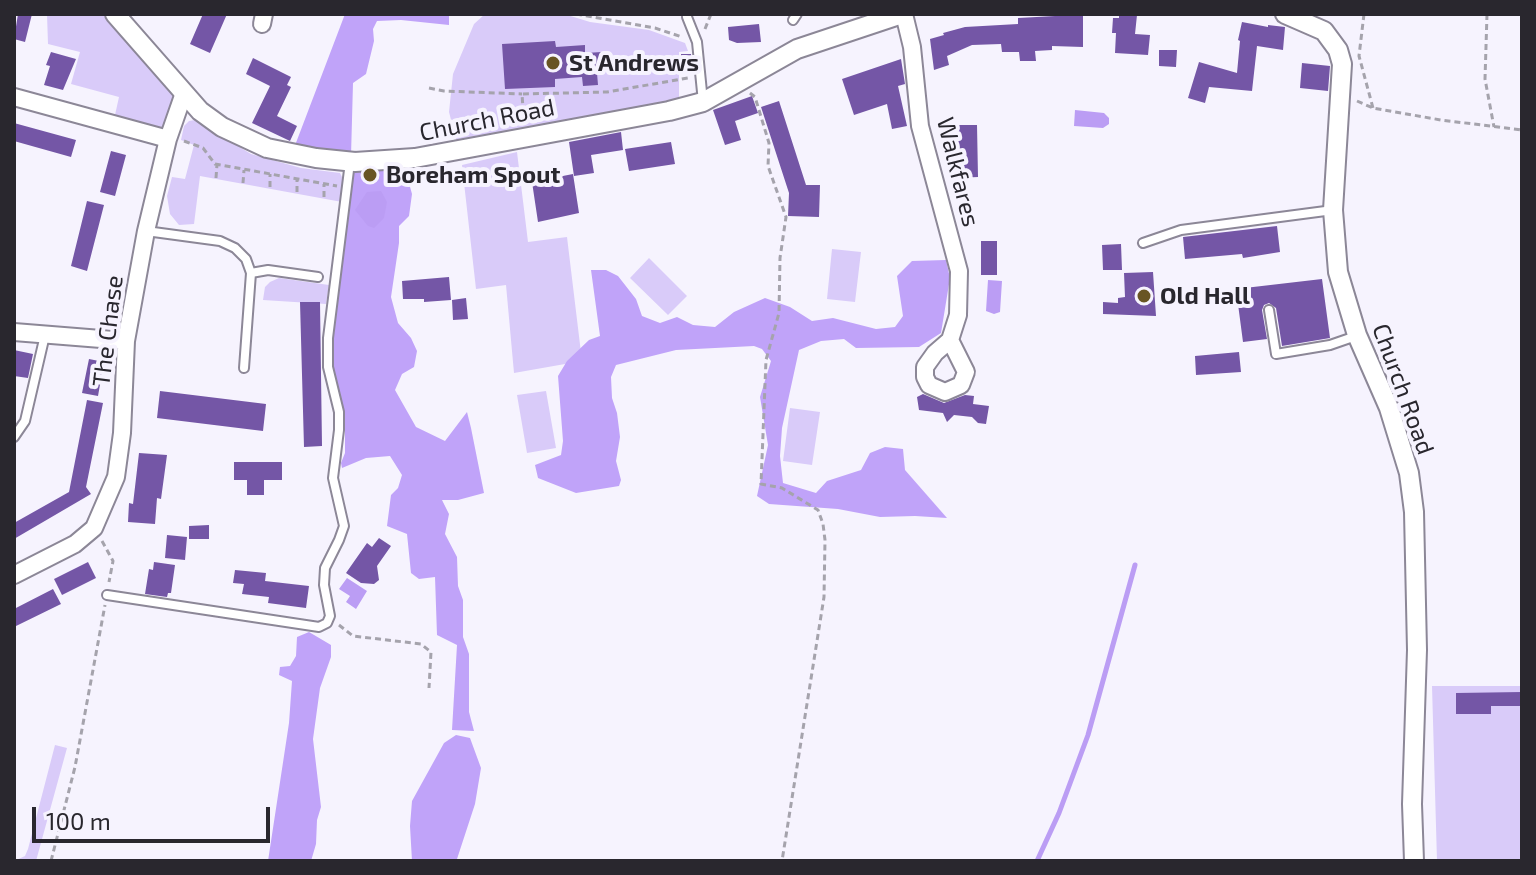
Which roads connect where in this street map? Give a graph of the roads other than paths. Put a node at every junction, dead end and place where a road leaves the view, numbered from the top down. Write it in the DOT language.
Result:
graph roads {
  1 [pos="115,14"];
  2 [pos="903,14"];
  3 [pos="1285,14"];
  4 [pos="687,17"];
  5 [pos="854,21"];
  6 [pos="184,93"];
  7 [pos="14,97"];
  8 [pos="703,102"];
  9 [pos="168,137"];
  10 [pos="350,162"];
  11 [pos="1333,210"];
  12 [pos="146,231"];
  13 [pos="1143,243"];
  14 [pos="251,273"];
  15 [pos="318,277"];
  16 [pos="1269,310"];
  17 [pos="14,332"];
  18 [pos="45,335"];
  19 [pos="1357,335"];
  20 [pos="950,340"];
  21 [pos="126,341"];
  22 [pos="244,368"];
  23 [pos="14,437"];
  24 [pos="14,575"];
  25 [pos="107,595"];
  26 [pos="1414,861"];
  1 -- 6 [label="street, Church Road"];
  2 -- 5 [label="street, Church Road"];
  2 -- 20 [label="street, Walkfares"];
  3 -- 11 [label="street, Church Road"];
  4 -- 8 [label="lane"];
  5 -- 8 [label="street, Church Road"];
  6 -- 9 [label="street, The Chase"];
  6 -- 10 [label="street, Church Road"];
  7 -- 9 [label="street"];
  8 -- 10 [label="street, Church Road"];
  9 -- 12 [label="street, The Chase"];
  10 -- 25 [label="lane"];
  11 -- 13 [label="lane"];
  11 -- 19 [label="street, Church Road"];
  12 -- 14 [label="lane"];
  12 -- 21 [label="street, The Chase"];
  14 -- 15 [label="lane"];
  14 -- 22 [label="lane"];
  16 -- 19 [label="lane"];
  17 -- 18 [label="street"];
  18 -- 21 [label="street"];
  18 -- 23 [label="lane"];
  19 -- 26 [label="street, Church Road"];
  21 -- 24 [label="street, The Chase"];
}
